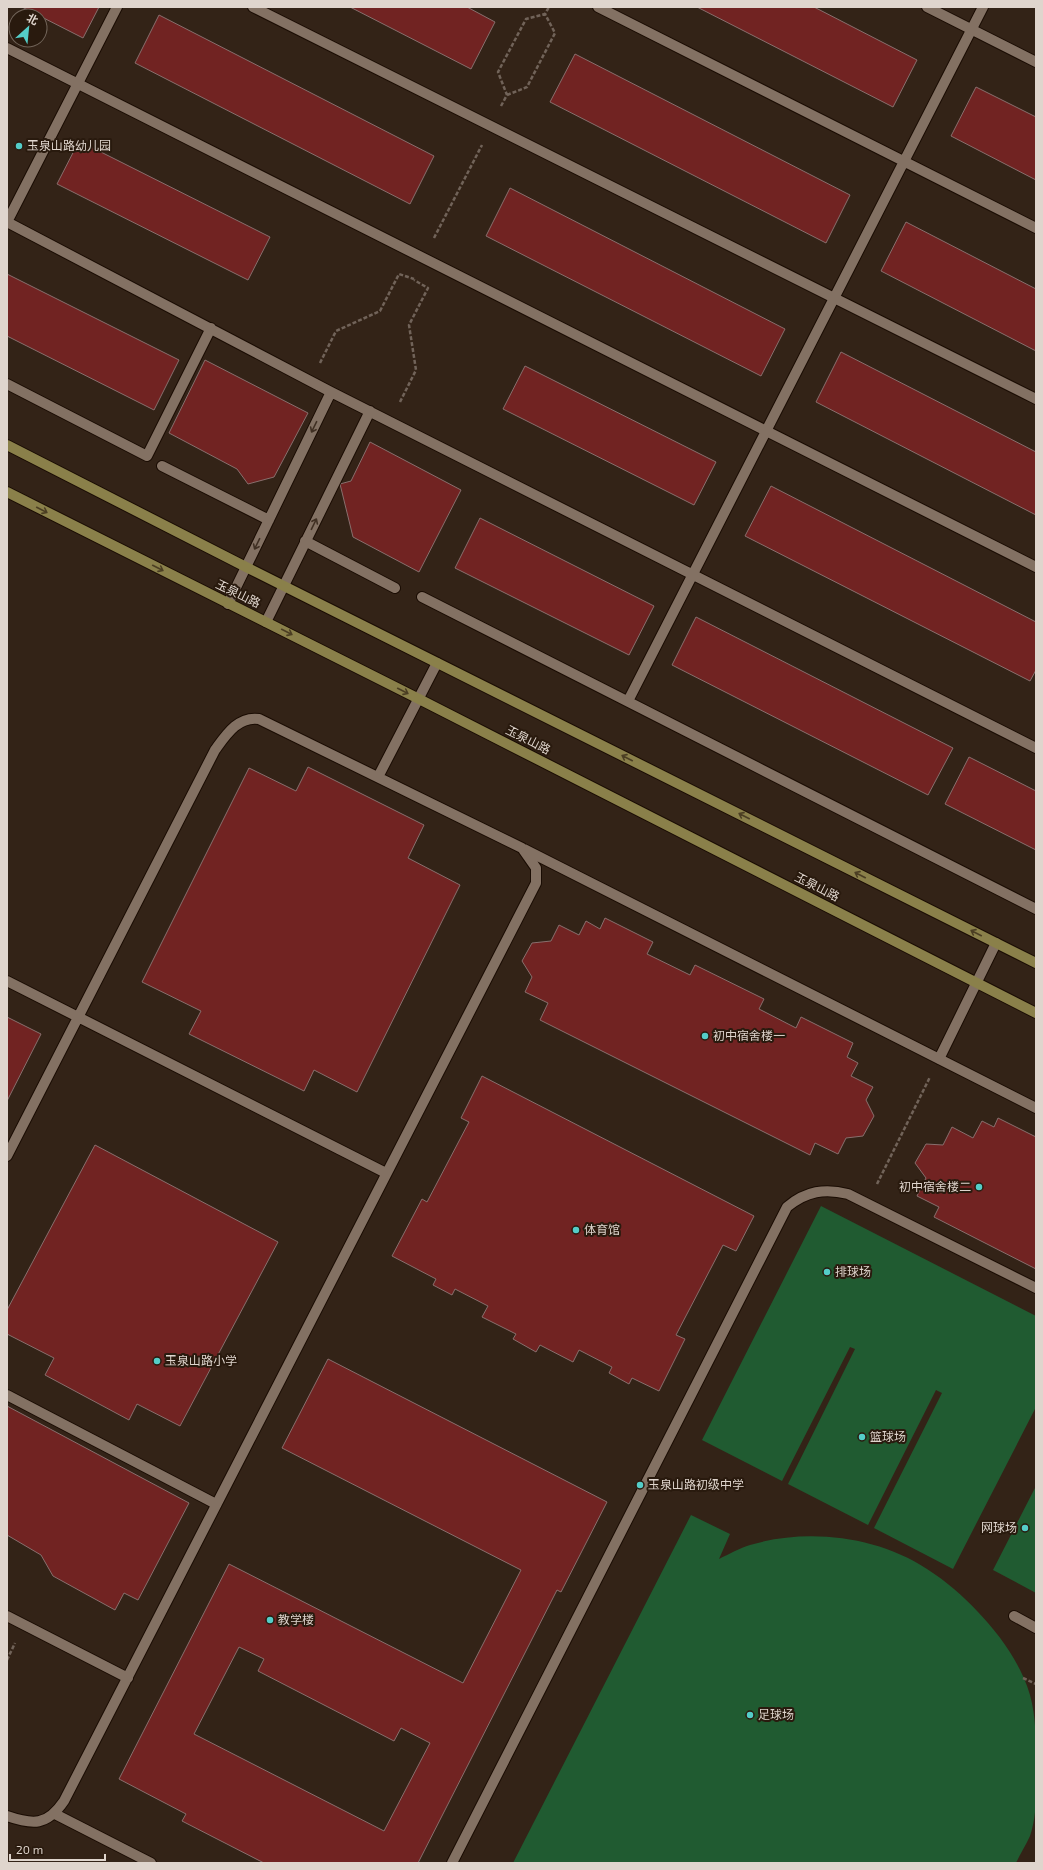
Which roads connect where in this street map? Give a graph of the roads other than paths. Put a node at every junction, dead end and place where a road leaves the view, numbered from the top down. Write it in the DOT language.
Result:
graph roads {
  1 [pos="117,7"];
  2 [pos="253,7"];
  3 [pos="598,7"];
  4 [pos="928,7"];
  5 [pos="983,7"];
  6 [pos="972,30"];
  7 [pos="7,48"];
  8 [pos="1036,62"];
  9 [pos="78,84"];
  10 [pos="904,161"];
  11 [pos="7,222"];
  12 [pos="1036,228"];
  13 [pos="834,298"];
  14 [pos="210,328"];
  15 [pos="7,384"];
  16 [pos="331,392"];
  17 [pos="1036,399"];
  18 [pos="370,411"];
  19 [pos="766,431"];
  20 [pos="7,445"];
  21 [pos="162,466"];
  22 [pos="7,492"];
  23 [pos="269,520"];
  24 [pos="306,541"];
  25 [pos="246,567"];
  26 [pos="1036,567"];
  27 [pos="693,575"];
  28 [pos="284,586"];
  29 [pos="395,588"];
  30 [pos="422,597"];
  31 [pos="228,604"];
  32 [pos="266,622"];
  33 [pos="437,663"];
  34 [pos="419,699"];
  35 [pos="628,701"];
  36 [pos="1036,748"];
  37 [pos="378,777"];
  38 [pos="522,848"];
  39 [pos="1036,909"];
  40 [pos="996,943"];
  41 [pos="1036,963"];
  42 [pos="7,981"];
  43 [pos="976,982"];
  44 [pos="1036,1013"];
  45 [pos="77,1018"];
  46 [pos="939,1059"];
  47 [pos="1036,1108"];
  48 [pos="7,1156"];
  49 [pos="386,1174"];
  50 [pos="1036,1288"];
  51 [pos="7,1395"];
  52 [pos="216,1504"];
  53 [pos="7,1616"];
  54 [pos="1014,1616"];
  55 [pos="1036,1628"];
  56 [pos="128,1678"];
  57 [pos="56,1814"];
  58 [pos="7,1816"];
  59 [pos="151,1863"];
  60 [pos="452,1863"];
  1 -- 9 [label="lane"];
  2 -- 13 [label="lane"];
  3 -- 10 [label="lane"];
  4 -- 6 [label="lane"];
  5 -- 6 [label="lane"];
  6 -- 8 [label="lane"];
  6 -- 10 [label="lane"];
  7 -- 9 [label="lane"];
  9 -- 11 [label="lane"];
  9 -- 19 [label="lane"];
  10 -- 12 [label="lane"];
  10 -- 13 [label="lane"];
  11 -- 14 [label="lane"];
  13 -- 17 [label="lane"];
  13 -- 19 [label="lane"];
  14 -- 15 [label="lane"];
  14 -- 16 [label="lane"];
  16 -- 18 [label="lane"];
  16 -- 23 [label="lane, one-way"];
  24 -- 18 [label="lane, one-way"];
  18 -- 27 [label="lane"];
  19 -- 26 [label="lane"];
  19 -- 27 [label="lane"];
  20 -- 25 [label="street"];
  21 -- 23 [label="lane"];
  22 -- 31 [label="street, 玉泉山路, one-way"];
  23 -- 25 [label="lane, one-way"];
  24 -- 28 [label="lane"];
  24 -- 29 [label="lane"];
  25 -- 28 [label="street"];
  25 -- 31 [label="lane"];
  27 -- 35 [label="lane"];
  27 -- 36 [label="lane"];
  28 -- 32 [label="lane"];
  28 -- 33 [label="street"];
  30 -- 35 [label="lane"];
  31 -- 32 [label="street, 玉泉山路"];
  32 -- 34 [label="street, 玉泉山路, one-way"];
  33 -- 34 [label="lane"];
  40 -- 33 [label="street, one-way"];
  34 -- 37 [label="lane"];
  34 -- 43 [label="street, 玉泉山路"];
  35 -- 39 [label="lane"];
  37 -- 38 [label="lane"];
  37 -- 45 [label="lane"];
  38 -- 46 [label="lane"];
  38 -- 49 [label="lane"];
  40 -- 41 [label="street"];
  40 -- 43 [label="lane"];
  42 -- 45 [label="lane"];
  43 -- 44 [label="street, 玉泉山路"];
  43 -- 46 [label="lane"];
  45 -- 48 [label="lane"];
  45 -- 49 [label="lane"];
  46 -- 47 [label="lane"];
  49 -- 52 [label="lane"];
  50 -- 60 [label="lane"];
  51 -- 52 [label="lane"];
  52 -- 56 [label="lane"];
  53 -- 56 [label="lane"];
  54 -- 55 [label="lane"];
  56 -- 57 [label="lane"];
  57 -- 58 [label="lane"];
  57 -- 59 [label="lane"];
}
